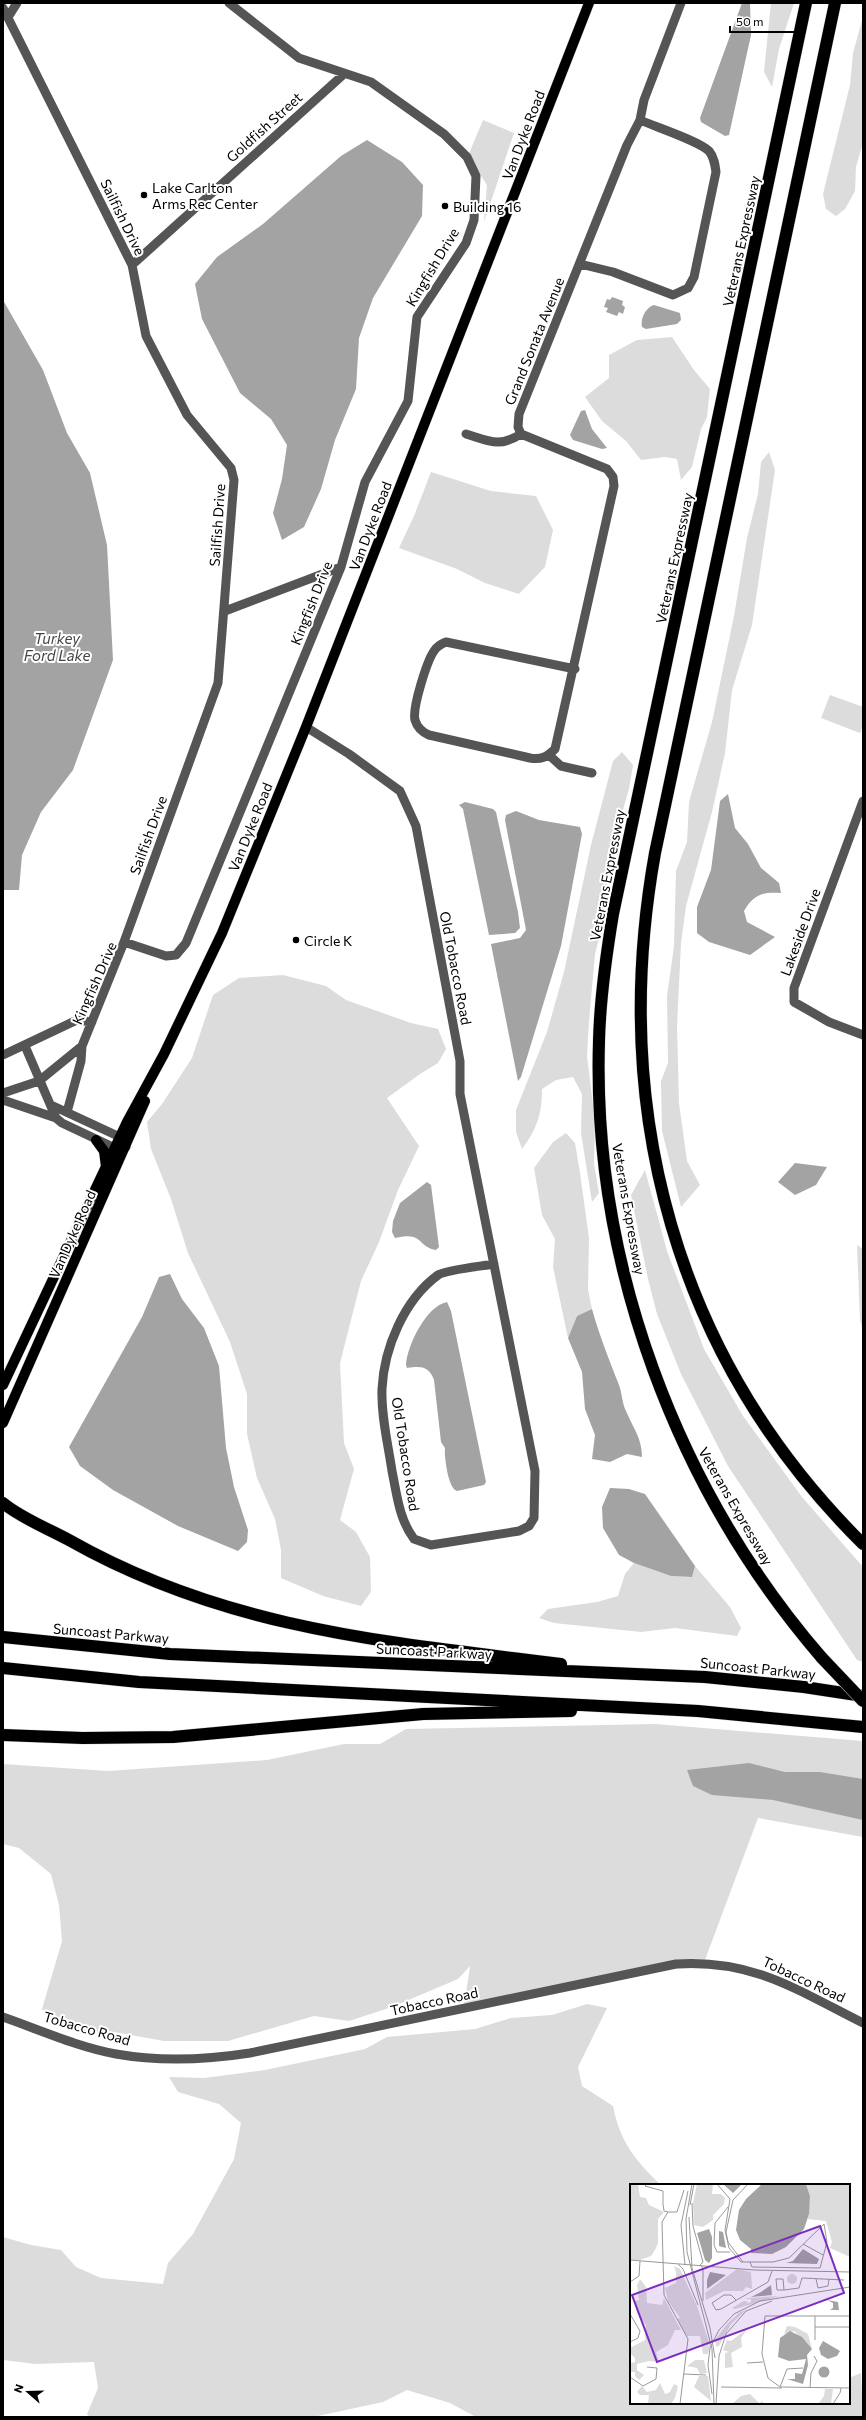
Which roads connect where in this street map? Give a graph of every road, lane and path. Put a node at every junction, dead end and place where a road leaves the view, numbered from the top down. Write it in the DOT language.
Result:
graph roads {
  1 [pos="17,3"];
  2 [pos="229,3"];
  3 [pos="589,3"];
  4 [pos="681,3"];
  5 [pos="806,3"];
  6 [pos="835,3"];
  7 [pos="3,8"];
  8 [pos="8,17"];
  9 [pos="344,74"];
  10 [pos="640,120"];
  11 [pos="580,264"];
  12 [pos="132,265"];
  13 [pos="466,434"];
  14 [pos="521,434"];
  15 [pos="341,567"];
  16 [pos="225,611"];
  17 [pos="575,669"];
  18 [pos="306,727"];
  19 [pos="549,755"];
  20 [pos="592,773"];
  21 [pos="863,801"];
  22 [pos="124,942"];
  23 [pos="92,1022"];
  24 [pos="863,1035"];
  25 [pos="25,1046"];
  26 [pos="82,1046"];
  27 [pos="164,1054"];
  28 [pos="3,1055"];
  29 [pos="39,1081"];
  30 [pos="3,1093"];
  31 [pos="3,1100"];
  32 [pos="51,1105"];
  33 [pos="67,1112"];
  34 [pos="56,1118"];
  35 [pos="120,1136"];
  36 [pos="96,1140"];
  37 [pos="126,1147"];
  38 [pos="115,1148"];
  39 [pos="106,1167"];
  40 [pos="494,1264"];
  41 [pos="3,1385"];
  42 [pos="3,1423"];
  43 [pos="4,1504"];
  44 [pos="863,1544"];
  45 [pos="3,1638"];
  46 [pos="3,1668"];
  47 [pos="622,1672"];
  48 [pos="863,1696"];
  49 [pos="863,1701"];
  50 [pos="642,1708"];
  51 [pos="863,1727"];
  52 [pos="3,1735"];
  53 [pos="3,2016"];
  54 [pos="863,2023"];
  1 -- 8 [label="street"];
  2 -- 9 [label="street"];
  3 -- 18 [label="main road, Van Dyke Road"];
  4 -- 10 [label="street, Grand Sonata Avenue"];
  5 -- 49 [label="highway, Veterans Expressway, bridge"];
  6 -- 44 [label="highway"];
  7 -- 8 [label="street, Sailfish Drive"];
  8 -- 12 [label="street, Sailfish Drive"];
  9 -- 12 [label="street, Goldfish Street"];
  9 -- 15 [label="street, Kingfish Drive"];
  10 -- 11 [label="street, Grand Sonata Avenue"];
  10 -- 11 [label="street"];
  11 -- 14 [label="street, Grand Sonata Avenue"];
  12 -- 16 [label="street, Sailfish Drive"];
  13 -- 14 [label="street"];
  14 -- 17 [label="street"];
  15 -- 16 [label="street"];
  15 -- 22 [label="street, Kingfish Drive"];
  16 -- 22 [label="street, Sailfish Drive"];
  17 -- 19 [label="street"];
  17 -- 19 [label="street"];
  18 -- 27 [label="main road, Van Dyke Road"];
  18 -- 40 [label="street, Old Tobacco Road"];
  19 -- 20 [label="street"];
  21 -- 24 [label="street, Lakeside Drive"];
  22 -- 23 [label="street, Kingfish Drive"];
  23 -- 25 [label="street"];
  23 -- 26 [label="street, Kingfish Drive"];
  25 -- 28 [label="street"];
  25 -- 29 [label="street"];
  26 -- 29 [label="street, Kingfish Drive"];
  26 -- 33 [label="street"];
  27 -- 35 [label="main road, Van Dyke Road"];
  27 -- 37 [label="main road, Van Dyke Road"];
  29 -- 30 [label="street, Kingfish Drive"];
  29 -- 32 [label="street"];
  31 -- 34 [label="street"];
  32 -- 33 [label="street"];
  32 -- 34 [label="street"];
  33 -- 35 [label="street"];
  34 -- 36 [label="street"];
  35 -- 37 [label="street"];
  35 -- 38 [label="main road, Van Dyke Road"];
  36 -- 38 [label="street"];
  36 -- 39 [label="main road"];
  37 -- 38 [label="street"];
  37 -- 42 [label="main road, Van Dyke Road"];
  38 -- 39 [label="main road, Van Dyke Road"];
  39 -- 41 [label="main road, Van Dyke Road"];
  40 -- 40 [label="street, Old Tobacco Road"];
  43 -- 47 [label="highway"];
  45 -- 47 [label="highway, Suncoast Parkway"];
  46 -- 50 [label="highway"];
  47 -- 48 [label="highway, Suncoast Parkway"];
  50 -- 51 [label="highway"];
  50 -- 52 [label="highway"];
  53 -- 54 [label="street, Tobacco Road"];
}
